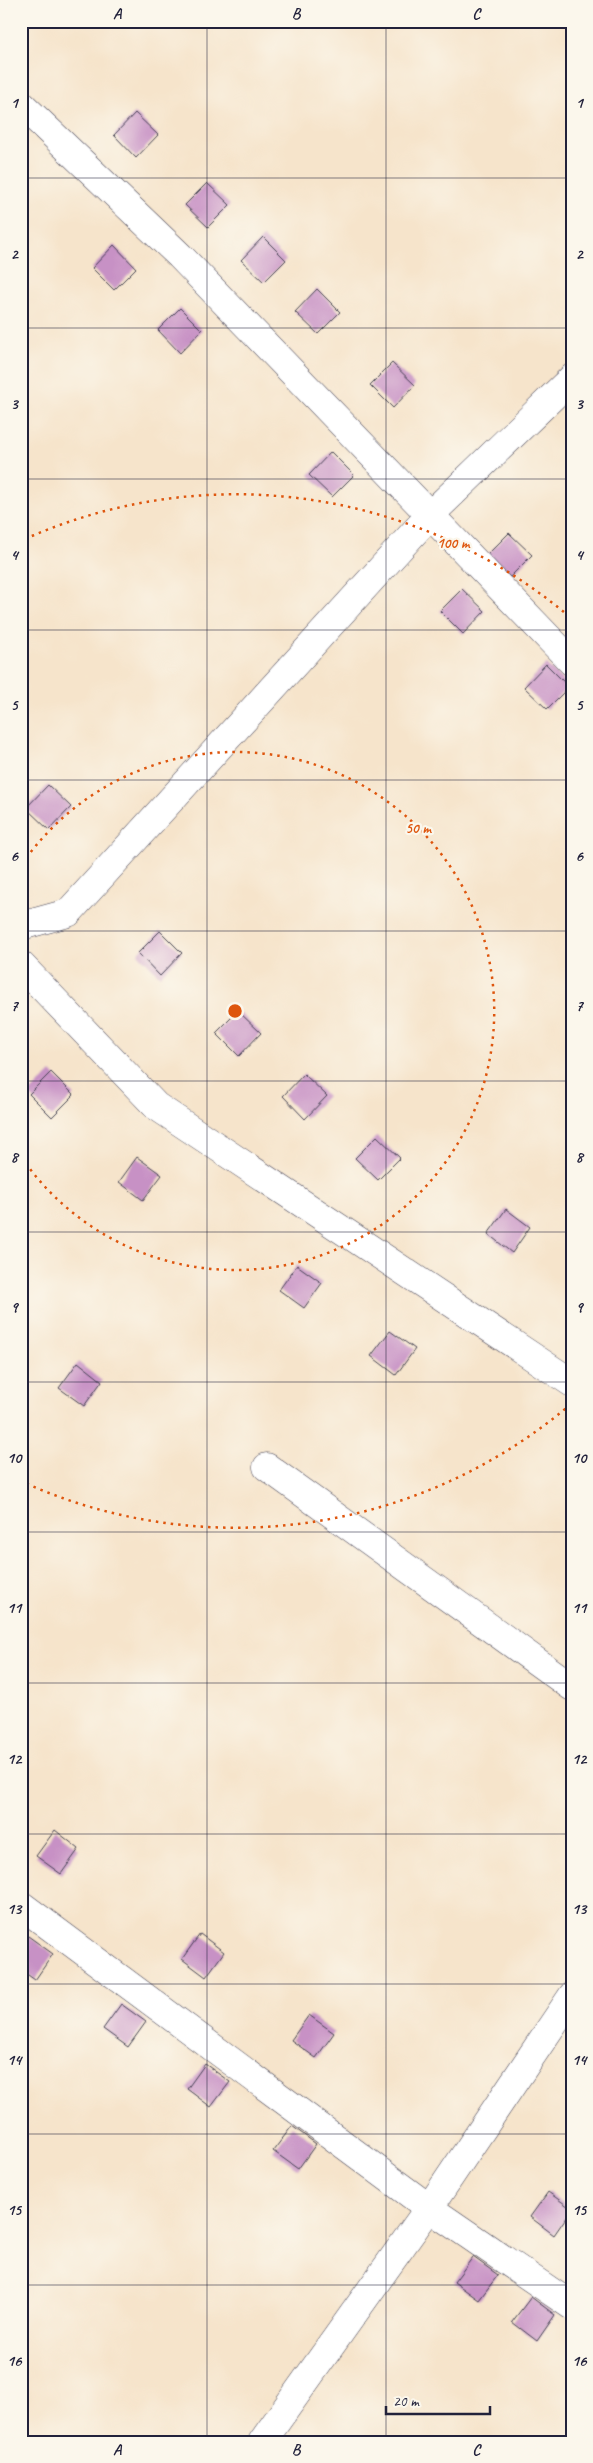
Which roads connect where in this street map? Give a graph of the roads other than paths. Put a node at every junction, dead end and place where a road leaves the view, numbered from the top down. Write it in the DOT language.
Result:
graph roads {
  1 [pos="21,104"];
  2 [pos="572,378"];
  3 [pos="430,515"];
  4 [pos="572,662"];
  5 [pos="21,926"];
  6 [pos="21,965"];
  7 [pos="572,1383"];
  8 [pos="266,1467"];
  9 [pos="572,1687"];
  10 [pos="21,1905"];
  11 [pos="572,1996"];
  12 [pos="429,2208"];
  13 [pos="572,2306"];
  14 [pos="262,2442"];
  1 -- 3 [label="street"];
  2 -- 3 [label="street"];
  3 -- 4 [label="street"];
  3 -- 5 [label="street"];
  6 -- 7 [label="street"];
  8 -- 9 [label="street"];
  10 -- 12 [label="street"];
  11 -- 12 [label="street"];
  12 -- 13 [label="street"];
  12 -- 14 [label="street"];
}
